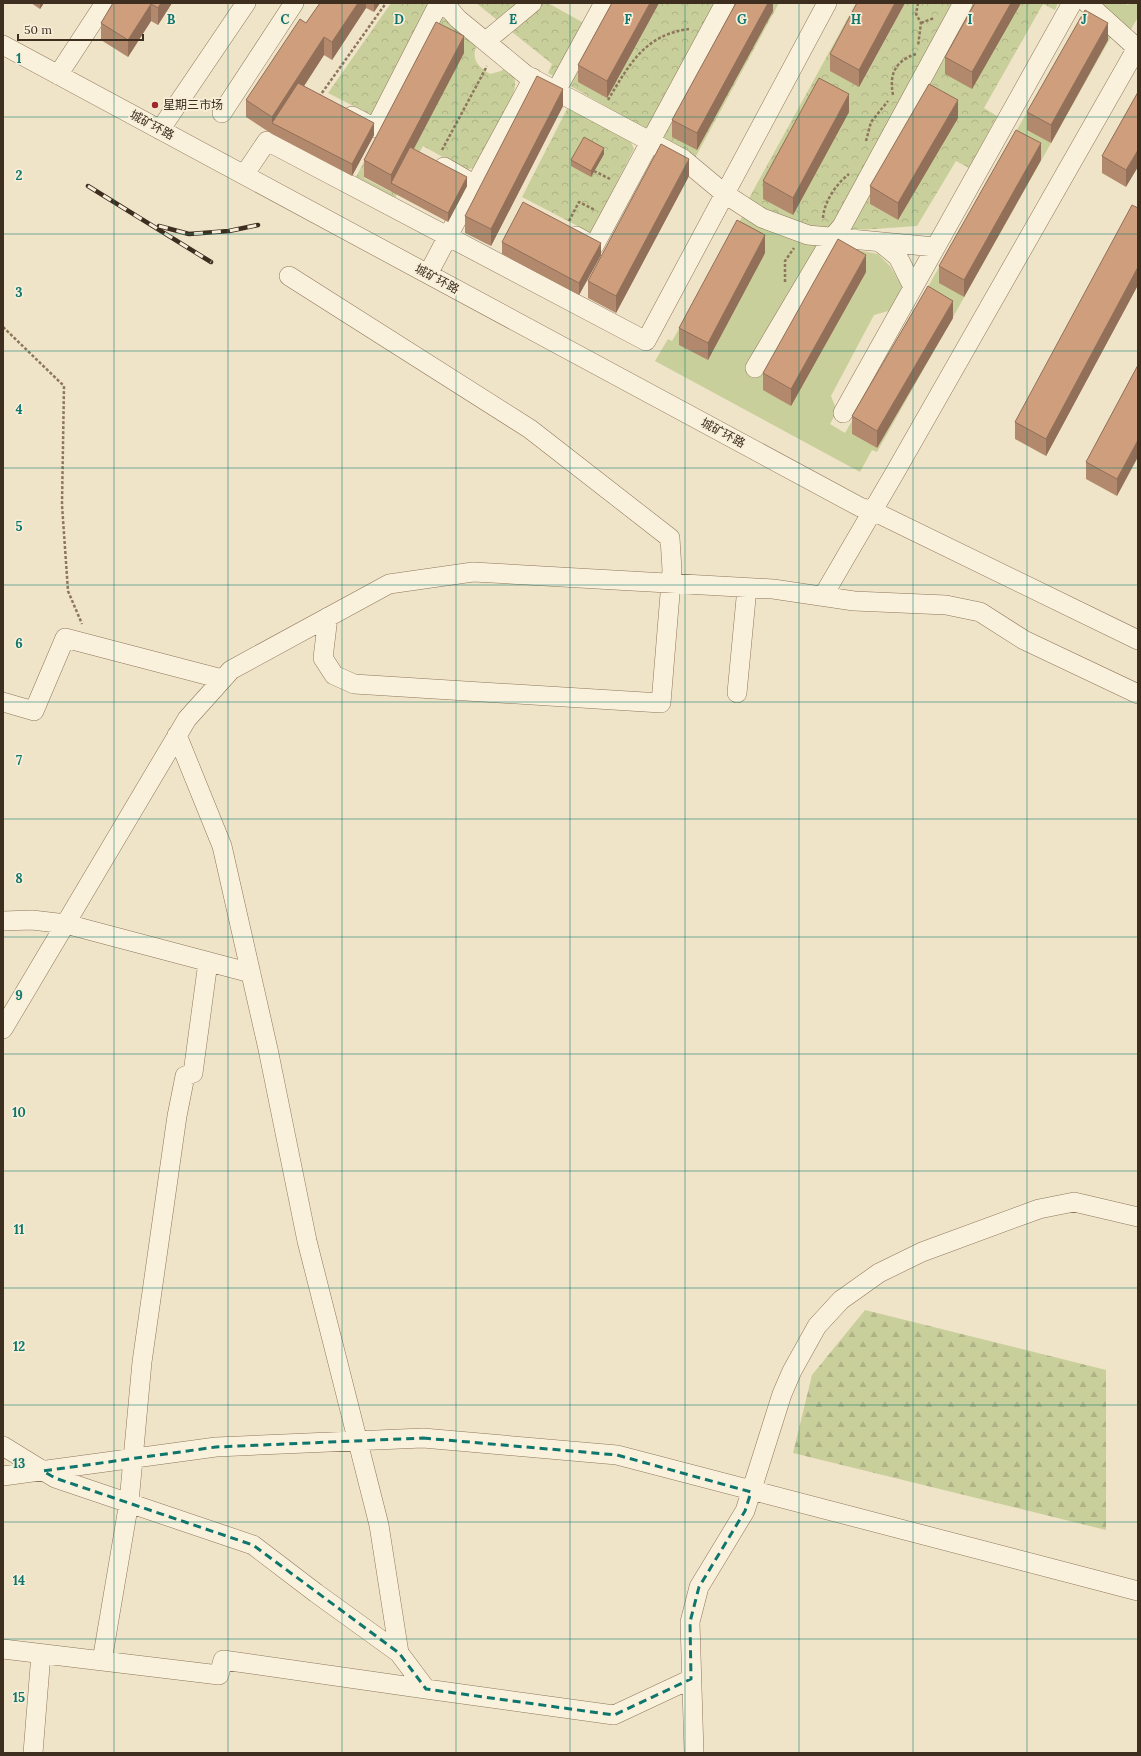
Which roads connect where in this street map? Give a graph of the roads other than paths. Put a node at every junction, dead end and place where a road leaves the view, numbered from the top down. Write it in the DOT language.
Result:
graph roads {
  1 [pos="105,3"];
  2 [pos="246,3"];
  3 [pos="294,3"];
  4 [pos="439,3"];
  5 [pos="444,3"];
  6 [pos="532,3"];
  7 [pos="604,3"];
  8 [pos="725,3"];
  9 [pos="827,3"];
  10 [pos="963,3"];
  11 [pos="1072,3"];
  12 [pos="1087,3"];
  13 [pos="3,45"];
  14 [pos="491,46"];
  15 [pos="1138,48"];
  16 [pos="58,75"];
  17 [pos="533,78"];
  18 [pos="556,91"];
  19 [pos="319,97"];
  20 [pos="222,113"];
  21 [pos="160,130"];
  22 [pos="649,141"];
  23 [pos="432,161"];
  24 [pos="244,175"];
  25 [pos="474,185"];
  26 [pos="725,194"];
  27 [pos="561,228"];
  28 [pos="448,236"];
  29 [pos="820,237"];
  30 [pos="881,244"];
  31 [pos="935,247"];
  32 [pos="428,274"];
  33 [pos="289,276"];
  34 [pos="913,287"];
  35 [pos="755,368"];
  36 [pos="843,413"];
  37 [pos="873,511"];
  38 [pos="671,583"];
  39 [pos="747,588"];
  40 [pos="823,596"];
  41 [pos="328,617"];
  42 [pos="1138,640"];
  43 [pos="222,679"];
  44 [pos="737,692"];
  45 [pos="1138,694"];
  46 [pos="3,702"];
  47 [pos="177,736"];
  48 [pos="3,921"];
  49 [pos="66,924"];
  50 [pos="208,962"];
  51 [pos="251,973"];
  52 [pos="3,1029"];
  53 [pos="1138,1217"];
  54 [pos="358,1440"];
  55 [pos="3,1446"];
  56 [pos="133,1458"];
  57 [pos="43,1471"];
  58 [pos="3,1476"];
  59 [pos="751,1492"];
  60 [pos="129,1502"];
  61 [pos="1138,1591"];
  62 [pos="3,1649"];
  63 [pos="399,1653"];
  64 [pos="41,1654"];
  65 [pos="102,1661"];
  66 [pos="691,1679"];
  67 [pos="426,1689"];
  68 [pos="33,1753"];
  69 [pos="694,1753"];
  1 -- 16 [label="street"];
  2 -- 21 [label="street"];
  3 -- 20 [label="street"];
  4 -- 19 [label="street"];
  5 -- 14 [label="street"];
  6 -- 14 [label="street"];
  7 -- 18 [label="street"];
  8 -- 22 [label="street"];
  9 -- 26 [label="street"];
  10 -- 29 [label="street"];
  11 -- 31 [label="street"];
  12 -- 15 [label="street"];
  13 -- 16 [label="street, 城矿环路"];
  14 -- 17 [label="street"];
  15 -- 37 [label="street"];
  16 -- 21 [label="street, 城矿环路"];
  17 -- 18 [label="street"];
  17 -- 25 [label="street"];
  18 -- 22 [label="street"];
  21 -- 24 [label="street, 城矿环路"];
  22 -- 26 [label="street"];
  22 -- 27 [label="street"];
  23 -- 25 [label="street"];
  24 -- 28 [label="street"];
  24 -- 32 [label="street, 城矿环路"];
  25 -- 28 [label="street"];
  26 -- 28 [label="street"];
  26 -- 29 [label="street"];
  28 -- 32 [label="street"];
  29 -- 30 [label="street"];
  29 -- 35 [label="street"];
  30 -- 31 [label="street"];
  30 -- 34 [label="street"];
  31 -- 34 [label="street"];
  32 -- 37 [label="street, 城矿环路"];
  33 -- 38 [label="street"];
  34 -- 36 [label="street"];
  37 -- 40 [label="street"];
  37 -- 42 [label="street, 城矿环路"];
  38 -- 39 [label="street"];
  38 -- 41 [label="street"];
  38 -- 41 [label="street"];
  39 -- 40 [label="street"];
  39 -- 44 [label="street"];
  40 -- 45 [label="street"];
  41 -- 43 [label="street"];
  43 -- 46 [label="street"];
  43 -- 47 [label="street"];
  47 -- 49 [label="street"];
  47 -- 51 [label="street"];
  48 -- 49 [label="street"];
  49 -- 50 [label="street"];
  49 -- 52 [label="street"];
  50 -- 51 [label="street"];
  50 -- 56 [label="street"];
  51 -- 54 [label="street"];
  53 -- 59 [label="street"];
  54 -- 56 [label="street"];
  54 -- 59 [label="street"];
  54 -- 63 [label="street"];
  55 -- 57 [label="street"];
  56 -- 57 [label="street"];
  56 -- 60 [label="street"];
  57 -- 58 [label="street"];
  57 -- 60 [label="street"];
  59 -- 61 [label="street"];
  59 -- 66 [label="street"];
  60 -- 63 [label="street"];
  60 -- 65 [label="street"];
  62 -- 64 [label="street"];
  63 -- 67 [label="street"];
  64 -- 65 [label="street"];
  64 -- 68 [label="street"];
  65 -- 67 [label="street"];
  66 -- 67 [label="street"];
  66 -- 69 [label="street"];
}
